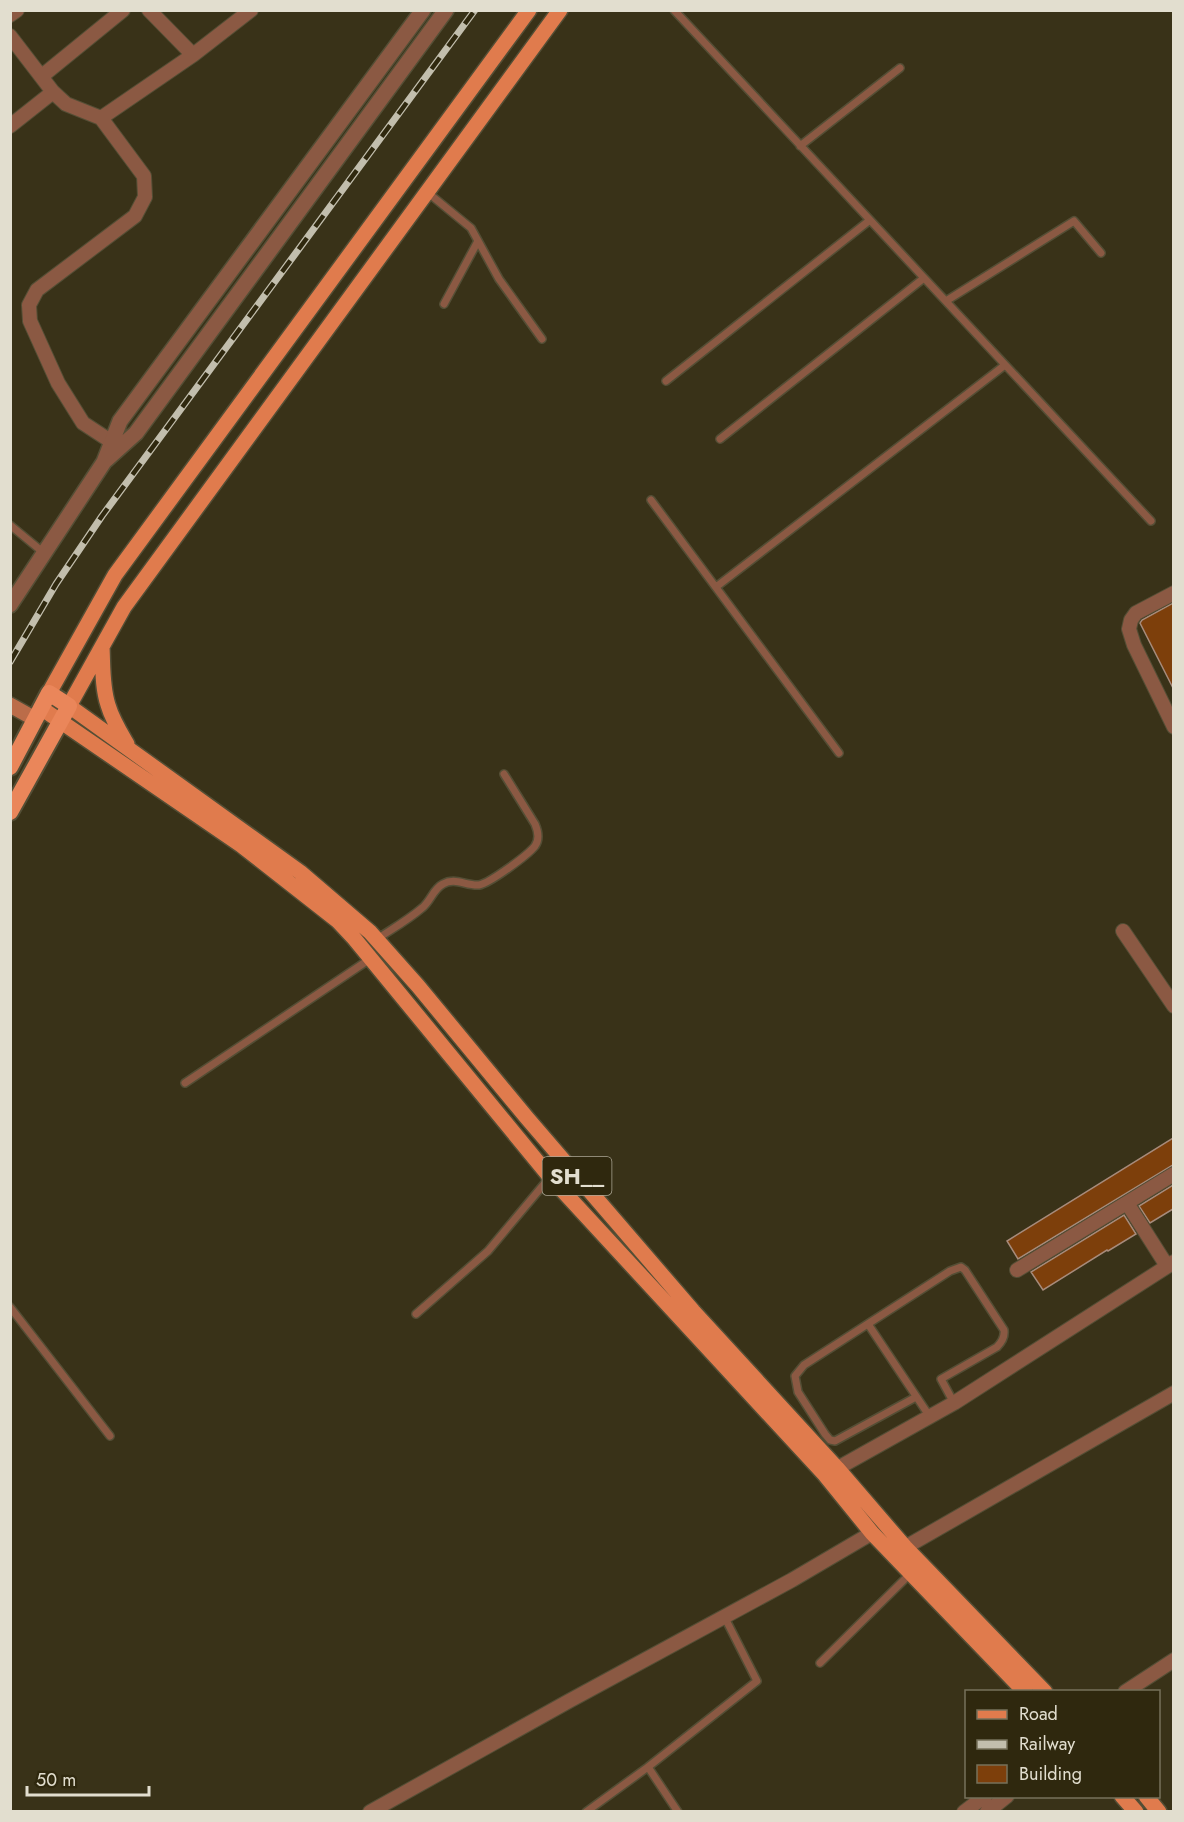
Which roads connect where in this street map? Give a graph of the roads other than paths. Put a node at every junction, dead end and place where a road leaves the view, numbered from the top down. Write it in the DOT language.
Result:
graph roads {
  1 [pos="17,10"];
  2 [pos="123,10"];
  3 [pos="149,10"];
  4 [pos="251,10"];
  5 [pos="423,10"];
  6 [pos="446,10"];
  7 [pos="529,10"];
  8 [pos="560,10"];
  9 [pos="674,10"];
  10 [pos="10,15"];
  11 [pos="10,36"];
  12 [pos="192,55"];
  13 [pos="900,68"];
  14 [pos="42,76"];
  15 [pos="52,92"];
  16 [pos="101,118"];
  17 [pos="10,126"];
  18 [pos="800,146"];
  19 [pos="428,192"];
  20 [pos="870,220"];
  21 [pos="478,242"];
  22 [pos="1101,253"];
  23 [pos="924,279"];
  24 [pos="946,301"];
  25 [pos="444,304"];
  26 [pos="542,339"];
  27 [pos="1005,365"];
  28 [pos="666,381"];
  29 [pos="720,439"];
  30 [pos="112,442"];
  31 [pos="104,462"];
  32 [pos="651,500"];
  33 [pos="1151,521"];
  34 [pos="10,525"];
  35 [pos="44,553"];
  36 [pos="716,587"];
  37 [pos="1173,593"];
  38 [pos="10,605"];
  39 [pos="102,647"];
  40 [pos="10,705"];
  41 [pos="42,707"];
  42 [pos="65,713"];
  43 [pos="1173,727"];
  44 [pos="130,750"];
  45 [pos="839,753"];
  46 [pos="10,767"];
  47 [pos="504,774"];
  48 [pos="10,812"];
  49 [pos="1123,931"];
  50 [pos="377,939"];
  51 [pos="365,963"];
  52 [pos="1173,1006"];
  53 [pos="185,1083"];
  54 [pos="1173,1174"];
  55 [pos="550,1177"];
  56 [pos="1126,1203"];
  57 [pos="1170,1264"];
  58 [pos="1017,1270"];
  59 [pos="10,1306"];
  60 [pos="416,1314"];
  61 [pos="868,1324"];
  62 [pos="1173,1393"];
  63 [pos="916,1396"];
  64 [pos="954,1403"];
  65 [pos="930,1418"];
  66 [pos="110,1436"];
  67 [pos="831,1472"];
  68 [pos="873,1533"];
  69 [pos="899,1550"];
  70 [pos="911,1573"];
  71 [pos="724,1616"];
  72 [pos="1173,1660"];
  73 [pos="820,1664"];
  74 [pos="1023,1690"];
  75 [pos="1043,1690"];
  76 [pos="1128,1690"];
  77 [pos="648,1767"];
  78 [pos="984,1798"];
  79 [pos="1006,1798"];
  80 [pos="1123,1798"];
  81 [pos="1147,1798"];
  82 [pos="386,1807"];
  83 [pos="370,1812"];
  84 [pos="586,1812"];
  85 [pos="678,1812"];
  86 [pos="964,1812"];
  87 [pos="987,1812"];
  88 [pos="1136,1812"];
  89 [pos="1159,1812"];
  1 -- 10 [label="street"];
  2 -- 14 [label="street"];
  3 -- 12 [label="street"];
  4 -- 12 [label="street"];
  5 -- 30 [label="street"];
  6 -- 31 [label="street"];
  7 -- 41 [label="main road"];
  8 -- 19 [label="main road"];
  9 -- 18 [label="lane"];
  11 -- 14 [label="street"];
  12 -- 16 [label="street"];
  13 -- 18 [label="lane"];
  14 -- 15 [label="street"];
  15 -- 16 [label="street"];
  15 -- 17 [label="street"];
  16 -- 30 [label="street"];
  18 -- 20 [label="lane"];
  19 -- 21 [label="lane"];
  19 -- 39 [label="main road"];
  20 -- 23 [label="lane"];
  20 -- 28 [label="lane"];
  21 -- 25 [label="lane"];
  21 -- 26 [label="lane"];
  22 -- 24 [label="lane"];
  23 -- 24 [label="lane"];
  23 -- 29 [label="lane"];
  24 -- 27 [label="lane"];
  27 -- 33 [label="lane"];
  27 -- 36 [label="lane"];
  30 -- 31 [label="street"];
  31 -- 35 [label="street"];
  32 -- 36 [label="lane"];
  34 -- 35 [label="lane"];
  35 -- 38 [label="street"];
  36 -- 45 [label="lane"];
  37 -- 43 [label="street"];
  39 -- 42 [label="main road"];
  39 -- 44 [label="main road"];
  40 -- 41 [label="main road"];
  41 -- 42 [label="highway"];
  41 -- 46 [label="highway"];
  42 -- 44 [label="main road, SH__"];
  42 -- 48 [label="highway"];
  42 -- 51 [label="main road, SH__"];
  44 -- 50 [label="main road, SH__"];
  47 -- 50 [label="lane"];
  49 -- 52 [label="street"];
  50 -- 67 [label="main road, SH__"];
  51 -- 53 [label="lane"];
  51 -- 55 [label="main road, SH__"];
  54 -- 56 [label="street"];
  55 -- 60 [label="lane"];
  55 -- 67 [label="main road, SH__"];
  56 -- 57 [label="street"];
  56 -- 58 [label="street"];
  57 -- 64 [label="street"];
  59 -- 66 [label="lane"];
  61 -- 63 [label="lane"];
  61 -- 63 [label="lane"];
  61 -- 64 [label="lane"];
  62 -- 69 [label="street"];
  63 -- 65 [label="lane"];
  64 -- 65 [label="street"];
  65 -- 67 [label="street"];
  67 -- 68 [label="main road, SH__"];
  67 -- 69 [label="main road, SH__"];
  68 -- 69 [label="main road, SH__"];
  68 -- 71 [label="street"];
  69 -- 70 [label="main road, SH__"];
  69 -- 75 [label="main road, SH__"];
  70 -- 73 [label="lane"];
  70 -- 74 [label="main road, SH__"];
  71 -- 77 [label="lane"];
  71 -- 82 [label="street"];
  72 -- 76 [label="street"];
  77 -- 84 [label="lane"];
  77 -- 85 [label="lane"];
  78 -- 86 [label="street"];
  79 -- 87 [label="street"];
  80 -- 88 [label="main road"];
  81 -- 89 [label="main road"];
  82 -- 83 [label="street"];
}
